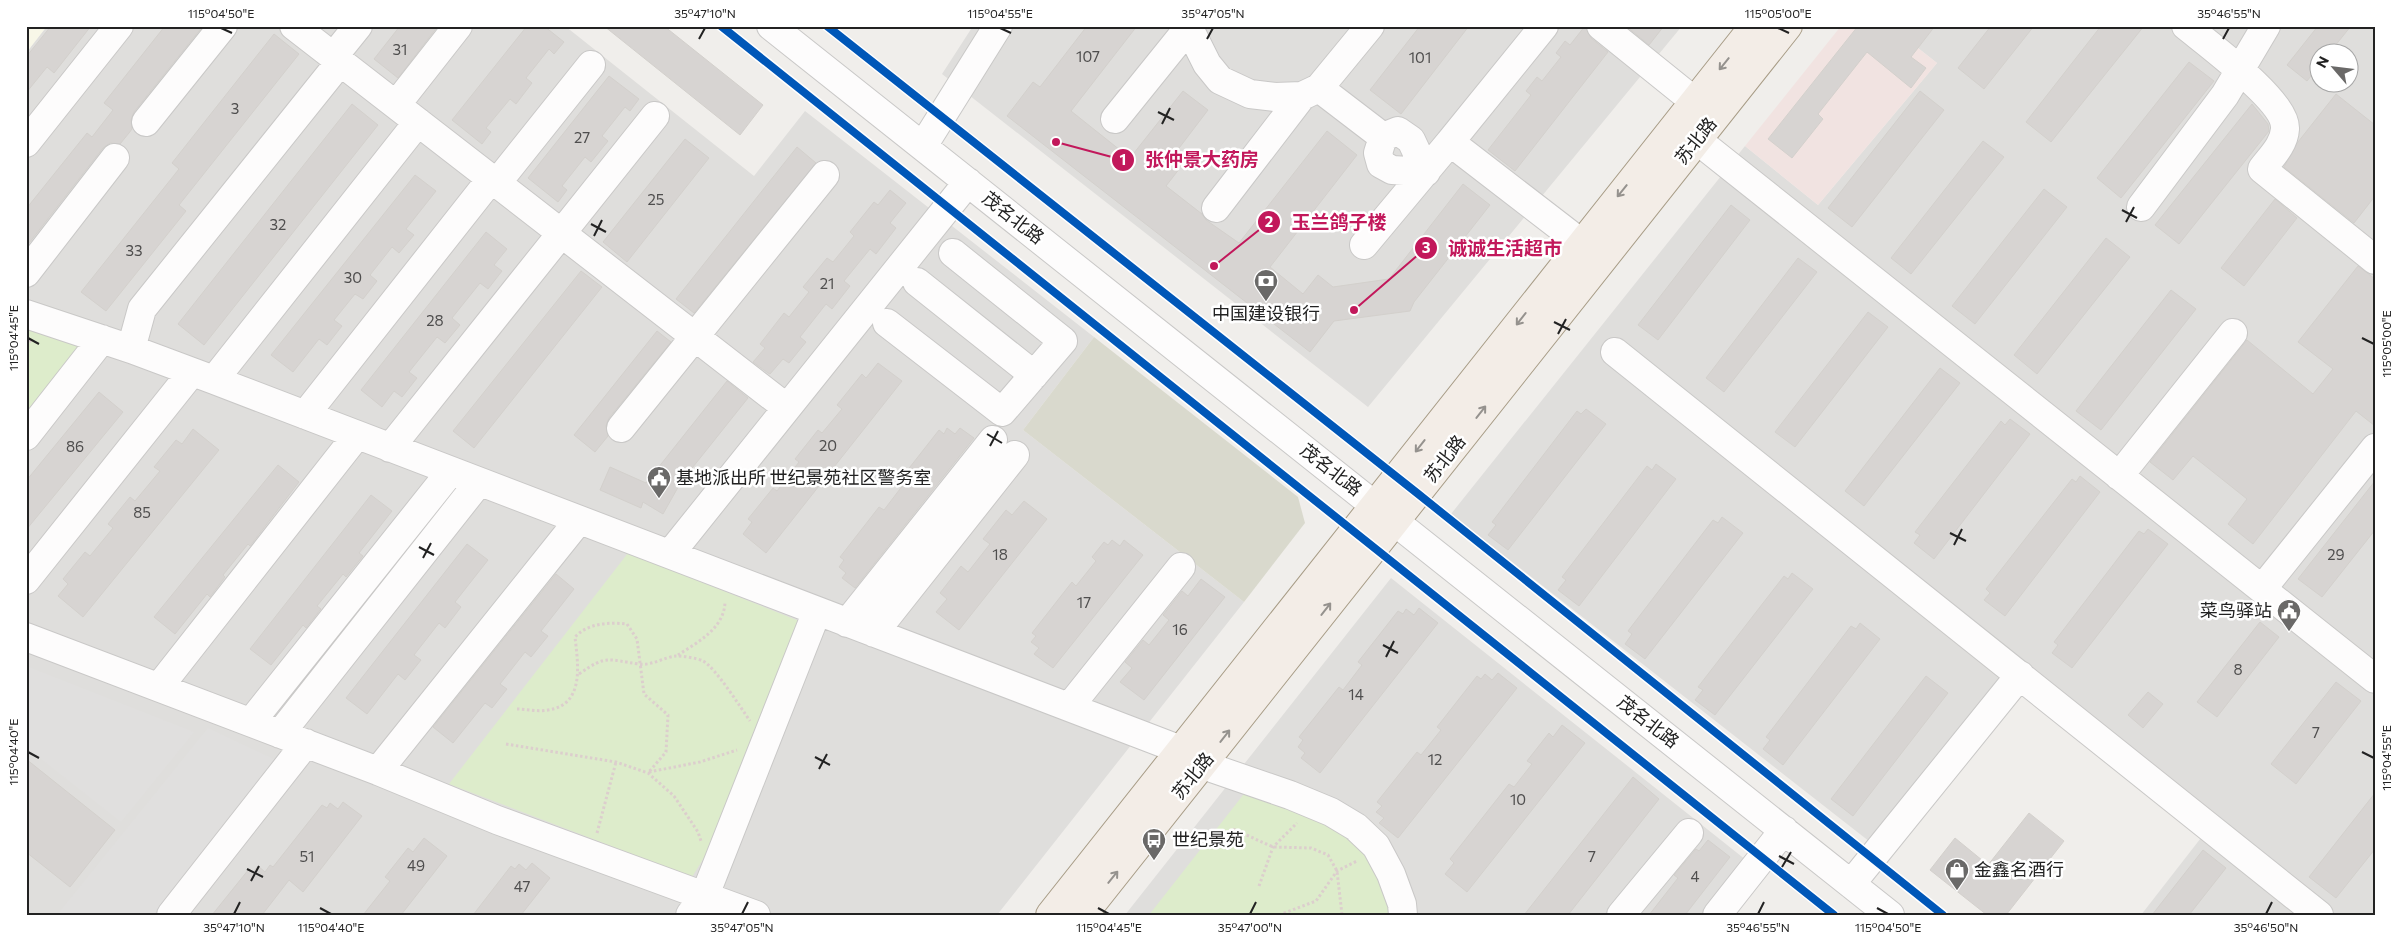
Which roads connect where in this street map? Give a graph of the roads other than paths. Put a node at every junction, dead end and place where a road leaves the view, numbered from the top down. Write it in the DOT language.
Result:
graph roads {
  1 [pos="119,26"];
  2 [pos="223,26"];
  3 [pos="294,26"];
  4 [pos="358,26"];
  5 [pos="458,26"];
  6 [pos="771,26"];
  7 [pos="998,26"];
  8 [pos="1370,26"];
  9 [pos="1544,26"];
  10 [pos="1601,26"];
  11 [pos="1754,26"];
  12 [pos="1788,26"];
  13 [pos="2186,26"];
  14 [pos="2266,26"];
  15 [pos="1189,27"];
  16 [pos="337,59"];
  17 [pos="591,66"];
  18 [pos="2241,71"];
  19 [pos="1311,92"];
  20 [pos="1694,101"];
  21 [pos="396,105"];
  22 [pos="655,116"];
  23 [pos="1115,118"];
  24 [pos="146,122"];
  25 [pos="418,122"];
  26 [pos="1697,140"];
  27 [pos="1450,142"];
  28 [pos="26,143"];
  29 [pos="923,146"];
  30 [pos="116,158"];
  31 [pos="1426,172"];
  32 [pos="825,175"];
  33 [pos="494,181"];
  34 [pos="968,182"];
  35 [pos="2141,207"];
  36 [pos="1216,208"];
  37 [pos="561,233"];
  38 [pos="1581,243"];
  39 [pos="1364,245"];
  40 [pos="953,253"];
  41 [pos="2375,260"];
  42 [pos="26,273"];
  43 [pos="918,282"];
  44 [pos="26,314"];
  45 [pos="888,323"];
  46 [pos="2233,333"];
  47 [pos="694,337"];
  48 [pos="102,339"];
  49 [pos="131,349"];
  50 [pos="1615,352"];
  51 [pos="1034,374"];
  52 [pos="203,376"];
  53 [pos="787,408"];
  54 [pos="305,415"];
  55 [pos="621,428"];
  56 [pos="357,435"];
  57 [pos="26,436"];
  58 [pos="993,440"];
  59 [pos="390,448"];
  60 [pos="2375,448"];
  61 [pos="1015,455"];
  62 [pos="451,471"];
  63 [pos="2119,476"];
  64 [pos="479,482"];
  65 [pos="1385,513"];
  66 [pos="579,520"];
  67 [pos="670,554"];
  68 [pos="1181,567"];
  69 [pos="26,580"];
  70 [pos="2262,589"];
  71 [pos="817,611"];
  72 [pos="847,623"];
  73 [pos="874,632"];
  74 [pos="26,637"];
  75 [pos="2020,675"];
  76 [pos="2375,679"];
  77 [pos="159,687"];
  78 [pos="1070,706"];
  79 [pos="251,722"];
  80 [pos="280,734"];
  81 [pos="306,744"];
  82 [pos="1181,750"];
  83 [pos="1203,765"];
  84 [pos="378,771"];
  85 [pos="1784,830"];
  86 [pos="1689,833"];
  87 [pos="1851,884"];
  88 [pos="698,905"];
  89 [pos="171,915"];
  90 [pos="756,915"];
  91 [pos="1050,915"];
  92 [pos="1082,915"];
  93 [pos="1403,915"];
  94 [pos="1621,915"];
  95 [pos="1717,915"];
  96 [pos="1890,915"];
  97 [pos="2319,915"];
  1 -- 28 [label="street"];
  2 -- 24 [label="street"];
  3 -- 16 [label="street"];
  4 -- 16 [label="street"];
  5 -- 21 [label="street"];
  6 -- 29 [label="street, 茂名北路"];
  7 -- 29 [label="street"];
  8 -- 19 [label="street"];
  9 -- 27 [label="street"];
  10 -- 20 [label="street"];
  11 -- 20 [label="main road, 苏北路, one-way"];
  12 -- 26 [label="main road, 苏北路"];
  13 -- 18 [label="street"];
  14 -- 18 [label="street"];
  15 -- 19 [label="street"];
  15 -- 23 [label="street"];
  16 -- 21 [label="street"];
  16 -- 49 [label="street"];
  17 -- 33 [label="street"];
  18 -- 35 [label="street"];
  18 -- 41 [label="street"];
  19 -- 31 [label="street"];
  19 -- 36 [label="street"];
  20 -- 38 [label="main road, 苏北路, one-way"];
  21 -- 25 [label="street"];
  22 -- 37 [label="street"];
  25 -- 33 [label="street"];
  25 -- 52 [label="street"];
  26 -- 63 [label="street"];
  65 -- 26 [label="main road, 苏北路, one-way"];
  27 -- 31 [label="street"];
  27 -- 38 [label="street"];
  29 -- 34 [label="street, 茂名北路"];
  30 -- 42 [label="street"];
  31 -- 39 [label="street"];
  32 -- 47 [label="street"];
  33 -- 37 [label="street"];
  33 -- 54 [label="street"];
  34 -- 53 [label="street"];
  34 -- 65 [label="street, 茂名北路"];
  37 -- 47 [label="street"];
  37 -- 59 [label="street"];
  38 -- 65 [label="main road, 苏北路, one-way"];
  40 -- 51 [label="street"];
  43 -- 51 [label="street"];
  44 -- 48 [label="street"];
  45 -- 51 [label="street"];
  46 -- 63 [label="street"];
  47 -- 53 [label="street"];
  47 -- 55 [label="street"];
  48 -- 49 [label="street"];
  48 -- 57 [label="street"];
  49 -- 52 [label="street"];
  50 -- 75 [label="street"];
  52 -- 54 [label="street"];
  52 -- 69 [label="street"];
  53 -- 67 [label="street"];
  54 -- 56 [label="street"];
  56 -- 59 [label="street"];
  56 -- 77 [label="street"];
  58 -- 72 [label="street"];
  59 -- 62 [label="street"];
  60 -- 70 [label="street"];
  61 -- 73 [label="street"];
  62 -- 64 [label="street"];
  62 -- 79 [label="street"];
  63 -- 70 [label="street"];
  64 -- 66 [label="street"];
  64 -- 80 [label="street"];
  65 -- 82 [label="main road, 苏北路"];
  83 -- 65 [label="main road, 苏北路, one-way"];
  65 -- 85 [label="street, 茂名北路"];
  66 -- 67 [label="street"];
  66 -- 84 [label="street"];
  67 -- 71 [label="street"];
  68 -- 78 [label="street"];
  70 -- 76 [label="street"];
  71 -- 72 [label="street"];
  71 -- 88 [label="street"];
  72 -- 73 [label="street"];
  73 -- 78 [label="street"];
  74 -- 77 [label="street"];
  75 -- 87 [label="street"];
  75 -- 97 [label="street"];
  77 -- 79 [label="street"];
  78 -- 82 [label="street"];
  79 -- 80 [label="street"];
  80 -- 81 [label="street"];
  81 -- 84 [label="street"];
  81 -- 89 [label="street"];
  82 -- 91 [label="main road, 苏北路"];
  92 -- 83 [label="main road, 苏北路, one-way"];
  83 -- 93 [label="street"];
  84 -- 88 [label="street"];
  85 -- 87 [label="street, 茂名北路"];
  85 -- 95 [label="street"];
  86 -- 94 [label="street"];
  87 -- 96 [label="street, 茂名北路"];
  88 -- 90 [label="street"];
}
